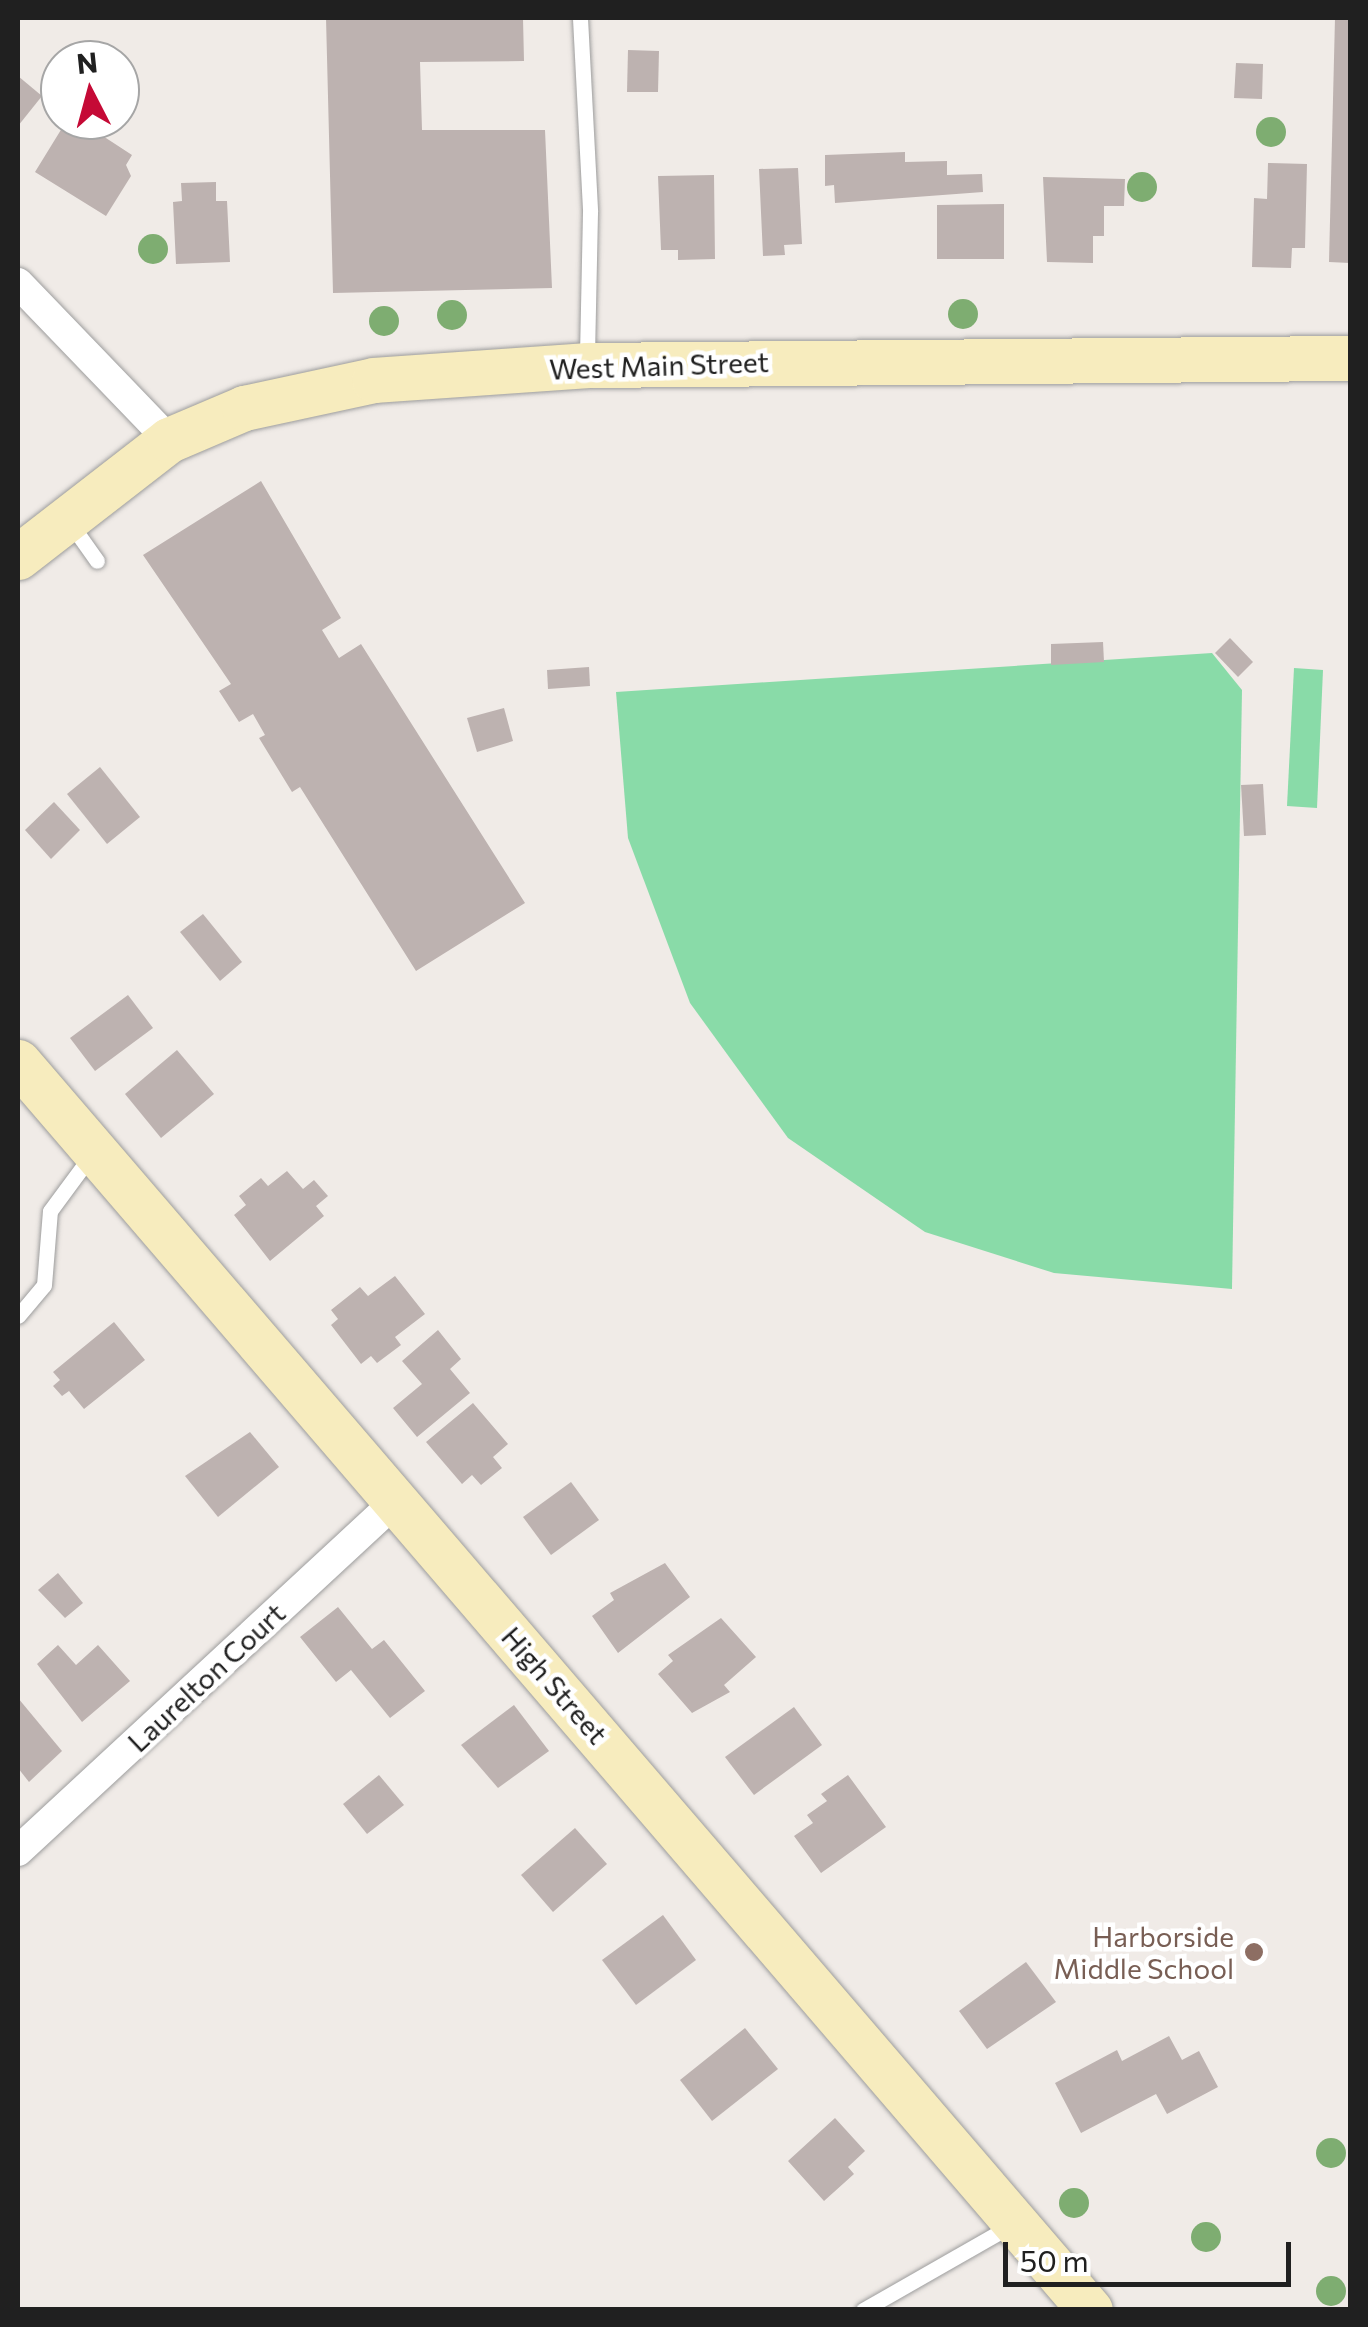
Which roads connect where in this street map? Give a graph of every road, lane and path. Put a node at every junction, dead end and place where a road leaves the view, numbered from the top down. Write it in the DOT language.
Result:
graph roads {
  1 [pos="580,18"];
  2 [pos="18,283"];
  3 [pos="1350,358"];
  4 [pos="587,366"];
  5 [pos="169,440"];
  6 [pos="66,517"];
  7 [pos="18,558"];
  8 [pos="97,561"];
  9 [pos="18,1062"];
  10 [pos="96,1149"];
  11 [pos="18,1316"];
  12 [pos="395,1502"];
  13 [pos="18,1852"];
  14 [pos="1015,2224"];
  15 [pos="863,2310"];
  16 [pos="1090,2310"];
  1 -- 4 [label="lane"];
  2 -- 5 [label="street"];
  3 -- 4 [label="main road, West Main Street"];
  4 -- 5 [label="main road, West Main Street"];
  5 -- 6 [label="main road, West Main Street"];
  6 -- 7 [label="main road, West Main Street"];
  6 -- 8 [label="lane"];
  9 -- 10 [label="main road, High Street"];
  10 -- 11 [label="lane"];
  10 -- 12 [label="main road, High Street"];
  12 -- 13 [label="street, Laurelton Court"];
  12 -- 14 [label="main road, High Street"];
  14 -- 15 [label="lane"];
  14 -- 16 [label="main road, High Street"];
}
